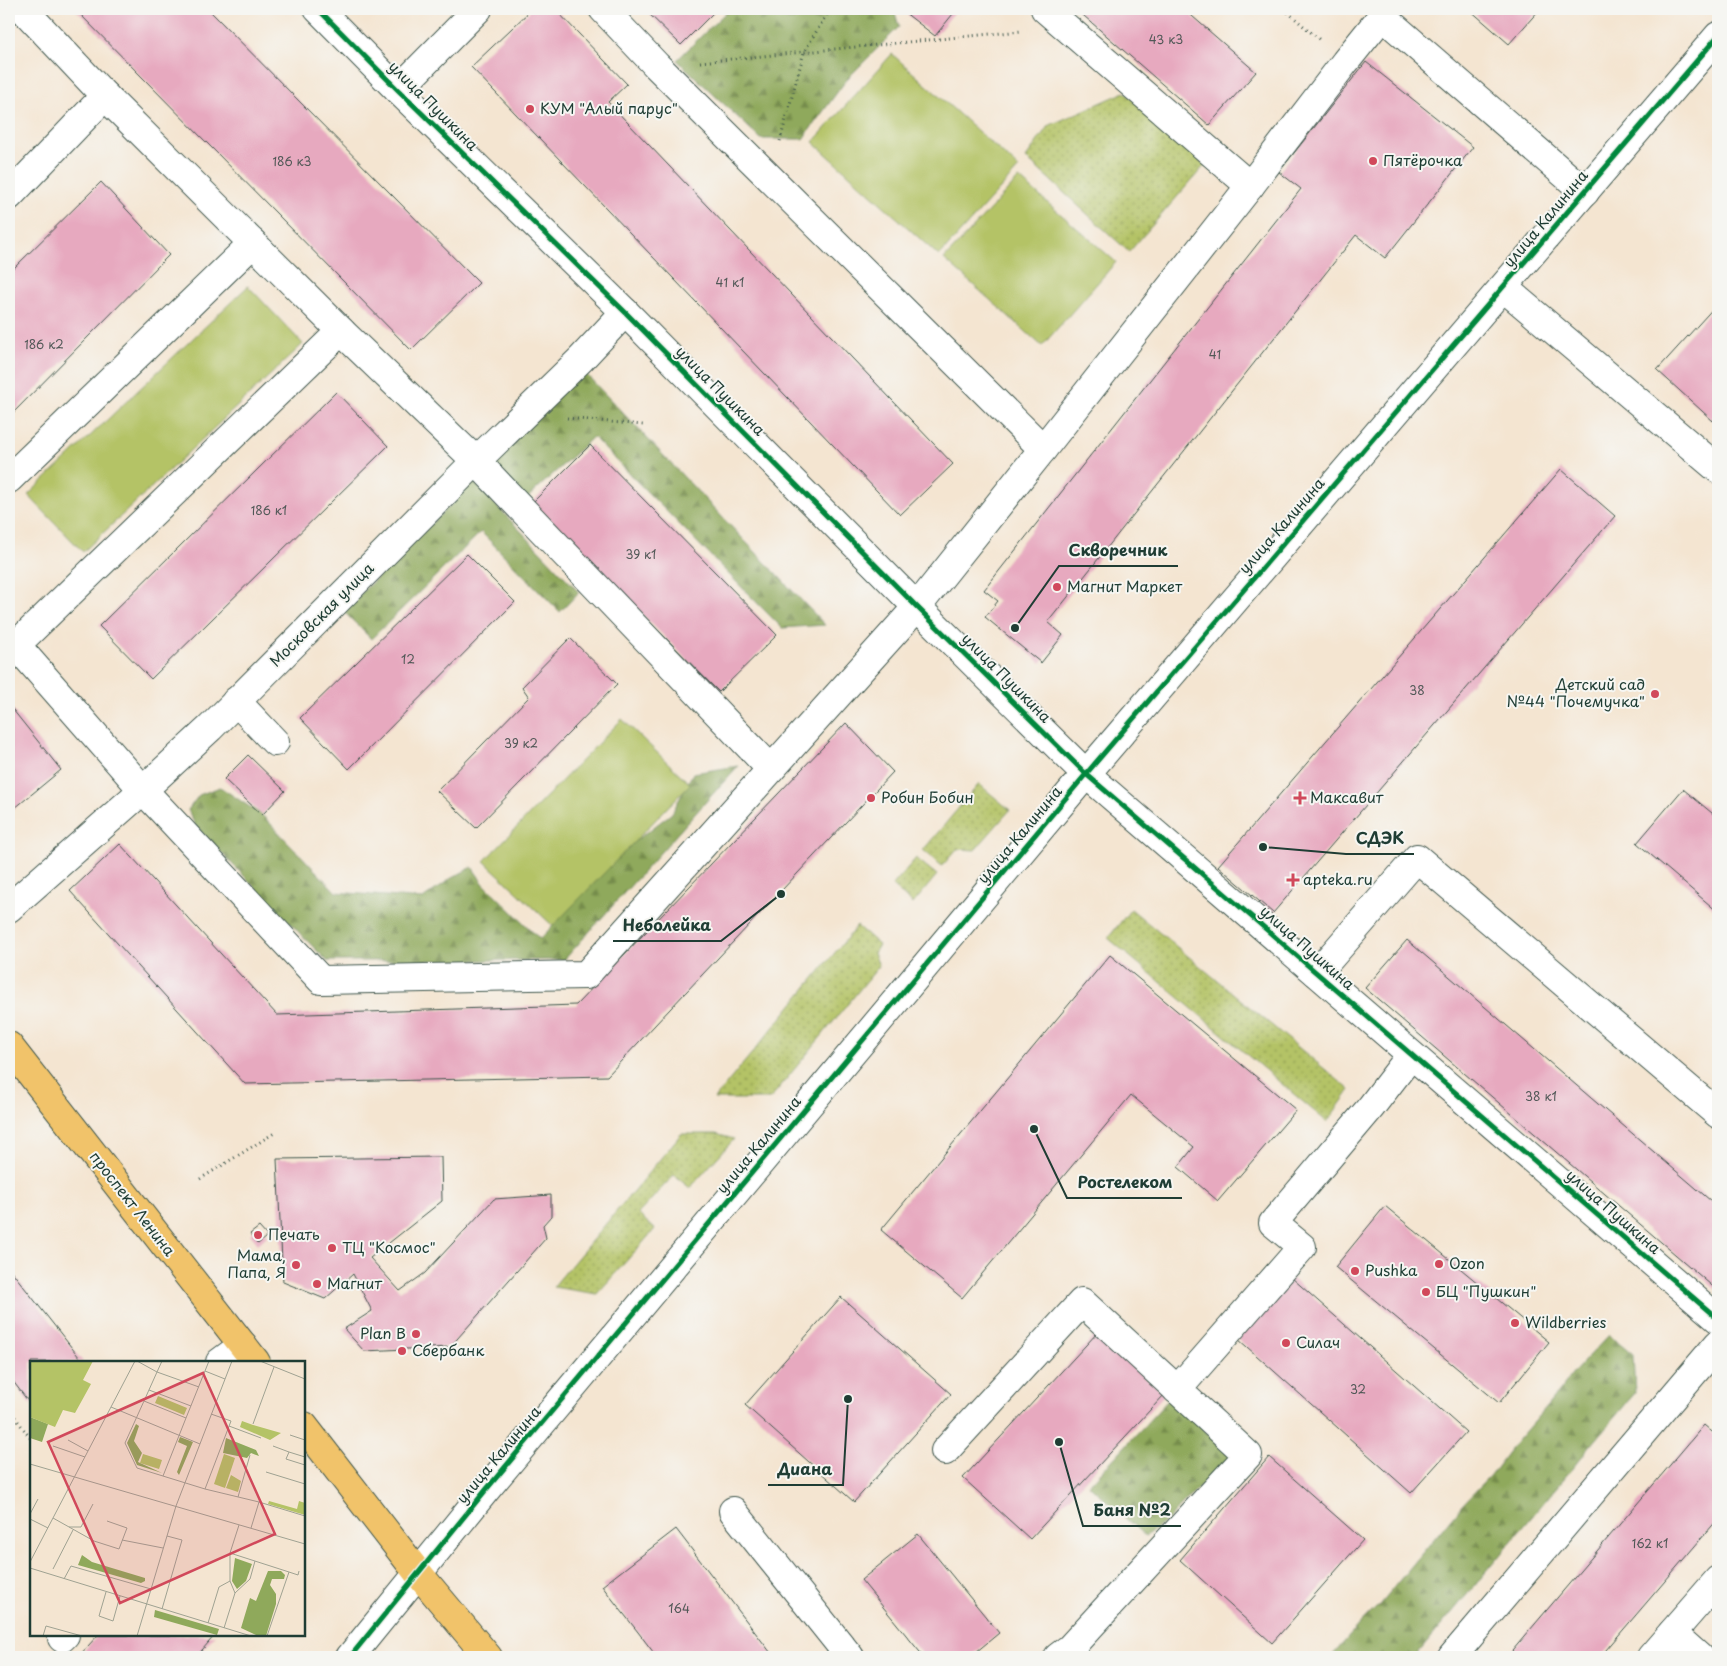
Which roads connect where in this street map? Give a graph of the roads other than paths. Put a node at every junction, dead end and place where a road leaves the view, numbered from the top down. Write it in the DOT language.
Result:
graph roads {
  1 [pos="23,9"];
  2 [pos="318,9"];
  3 [pos="478,9"];
  4 [pos="602,9"];
  5 [pos="1046,9"];
  6 [pos="1385,12"];
  7 [pos="1718,36"];
  8 [pos="398,90"];
  9 [pos="105,96"];
  10 [pos="1250,186"];
  11 [pos="1585,192"];
  12 [pos="9,196"];
  13 [pos="253,243"];
  14 [pos="1504,288"];
  15 [pos="625,312"];
  16 [pos="341,331"];
  17 [pos="1043,449"];
  18 [pos="476,462"];
  19 [pos="1718,468"];
  20 [pos="9,479"];
  21 [pos="917,607"];
  22 [pos="12,641"];
  23 [pos="236,701"];
  24 [pos="275,742"];
  25 [pos="771,769"];
  26 [pos="1086,774"];
  27 [pos="143,790"];
  28 [pos="9,908"];
  29 [pos="1317,973"];
  30 [pos="9,1046"];
  31 [pos="1411,1055"];
  32 [pos="1718,1114"];
  33 [pos="1718,1319"];
  34 [pos="1718,1344"];
  35 [pos="249,1354"];
  36 [pos="224,1361"];
  37 [pos="1177,1390"];
  38 [pos="305,1427"];
  39 [pos="945,1451"];
  40 [pos="733,1512"];
  41 [pos="418,1573"];
  42 [pos="1718,1580"];
  43 [pos="1672,1633"];
  44 [pos="350,1657"];
  45 [pos="488,1657"];
  46 [pos="850,1657"];
  47 [pos="1058,1657"];
  48 [pos="1452,1657"];
  49 [pos="1651,1657"];
  50 [pos="1700,1657"];
  1 -- 9 [label="street"];
  2 -- 8 [label="street, улица Пушкина"];
  3 -- 8 [label="street"];
  4 -- 17 [label="street"];
  5 -- 10 [label="street"];
  6 -- 10 [label="street"];
  6 -- 11 [label="street"];
  7 -- 11 [label="street, улица Калинина"];
  8 -- 15 [label="street, улица Пушкина"];
  9 -- 12 [label="street"];
  9 -- 13 [label="street"];
  10 -- 17 [label="street"];
  11 -- 14 [label="street, улица Калинина"];
  13 -- 16 [label="street"];
  13 -- 20 [label="street"];
  14 -- 19 [label="street"];
  14 -- 26 [label="street, улица Калинина"];
  15 -- 18 [label="street, Московская улица"];
  15 -- 21 [label="street, улица Пушкина"];
  16 -- 18 [label="street"];
  16 -- 22 [label="street"];
  17 -- 21 [label="street"];
  18 -- 23 [label="street, Московская улица"];
  18 -- 25 [label="street"];
  21 -- 25 [label="street"];
  21 -- 26 [label="street, улица Пушкина"];
  22 -- 27 [label="street"];
  23 -- 24 [label="street"];
  23 -- 27 [label="street, Московская улица"];
  25 -- 27 [label="street"];
  26 -- 29 [label="street, улица Пушкина"];
  26 -- 41 [label="street, улица Калинина"];
  27 -- 28 [label="street, Московская улица"];
  29 -- 31 [label="street, улица Пушкина"];
  29 -- 32 [label="street"];
  30 -- 35 [label="main road, проспект Ленина"];
  31 -- 33 [label="street, улица Пушкина"];
  31 -- 37 [label="street"];
  34 -- 48 [label="street"];
  35 -- 36 [label="street"];
  37 -- 39 [label="street"];
  37 -- 47 [label="street"];
  38 -- 41 [label="main road"];
  40 -- 46 [label="street"];
  41 -- 44 [label="street, улица Калинина"];
  41 -- 45 [label="main road"];
  42 -- 43 [label="street"];
  43 -- 49 [label="street"];
  43 -- 50 [label="street"];
}
